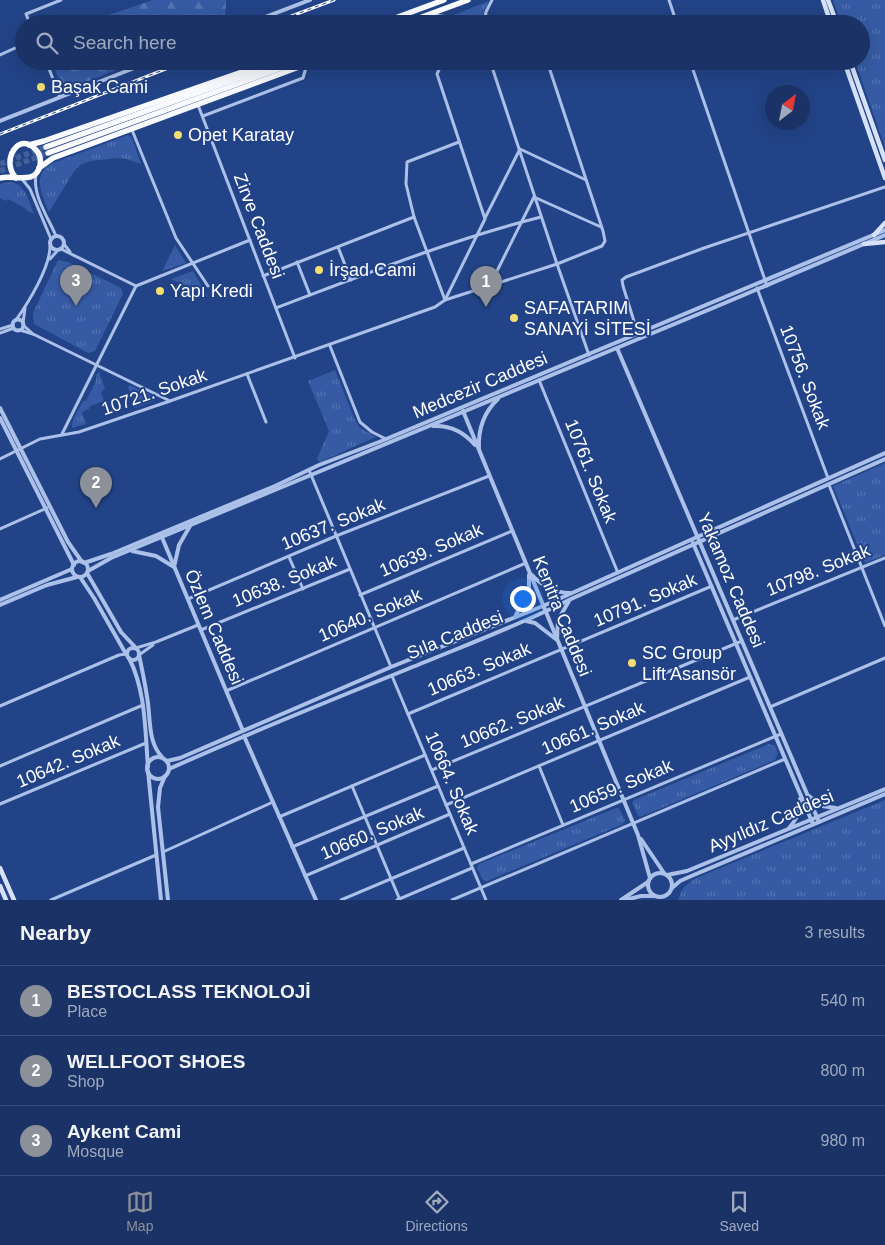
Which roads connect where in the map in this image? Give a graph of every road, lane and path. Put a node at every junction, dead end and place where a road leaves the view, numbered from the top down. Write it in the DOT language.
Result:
graph roads {
  1 [pos="61,0"];
  2 [pos="310,0"];
  3 [pos="444,0"];
  4 [pos="468,0"];
  5 [pos="492,0"];
  6 [pos="669,0"];
  7 [pos="823,0"];
  8 [pos="828,0"];
  9 [pos="430,14"];
  10 [pos="26,15"];
  11 [pos="271,15"];
  12 [pos="403,15"];
  13 [pos="437,15"];
  14 [pos="486,15"];
  15 [pos="674,15"];
  16 [pos="829,15"];
  17 [pos="834,15"];
  18 [pos="15,48"];
  19 [pos="0,55"];
  20 [pos="50,70"];
  21 [pos="129,70"];
  22 [pos="248,70"];
  23 [pos="262,70"];
  24 [pos="274,70"];
  25 [pos="290,70"];
  26 [pos="306,70"];
  27 [pos="439,70"];
  28 [pos="493,70"];
  29 [pos="550,70"];
  30 [pos="693,70"];
  31 [pos="847,70"];
  32 [pos="853,70"];
  33 [pos="60,97"];
  34 [pos="198,105"];
  35 [pos="203,116"];
  36 [pos="0,121"];
  37 [pos="132,130"];
  38 [pos="459,142"];
  39 [pos="29,145"];
  40 [pos="520,149"];
  41 [pos="885,160"];
  42 [pos="38,170"];
  43 [pos="0,178"];
  44 [pos="19,178"];
  45 [pos="885,178"];
  46 [pos="586,180"];
  47 [pos="885,187"];
  48 [pos="534,197"];
  49 [pos="414,217"];
  50 [pos="541,217"];
  51 [pos="485,218"];
  52 [pos="522,222"];
  53 [pos="885,223"];
  54 [pos="602,227"];
  55 [pos="885,230"];
  56 [pos="748,233"];
  57 [pos="476,235"];
  58 [pos="874,235"];
  59 [pos="885,235"];
  60 [pos="56,236"];
  61 [pos="51,239"];
  62 [pos="250,240"];
  63 [pos="885,242"];
  64 [pos="64,244"];
  65 [pos="864,244"];
  66 [pos="50,246"];
  67 [pos="338,247"];
  68 [pos="59,250"];
  69 [pos="426,251"];
  70 [pos="72,255"];
  71 [pos="48,261"];
  72 [pos="298,262"];
  73 [pos="192,263"];
  74 [pos="556,264"];
  75 [pos="263,276"];
  76 [pos="351,280"];
  77 [pos="766,284"];
  78 [pos="490,285"];
  79 [pos="136,286"];
  80 [pos="208,286"];
  81 [pos="757,288"];
  82 [pos="310,295"];
  83 [pos="445,300"];
  84 [pos="26,308"];
  85 [pos="276,308"];
  86 [pos="16,320"];
  87 [pos="23,324"];
  88 [pos="13,327"];
  89 [pos="0,329"];
  90 [pos="20,330"];
  91 [pos="0,333"];
  92 [pos="33,334"];
  93 [pos="638,334"];
  94 [pos="330,346"];
  95 [pos="616,348"];
  96 [pos="590,356"];
  97 [pos="295,358"];
  98 [pos="97,364"];
  99 [pos="247,374"];
  100 [pos="539,380"];
  101 [pos="499,397"];
  102 [pos="170,401"];
  103 [pos="461,407"];
  104 [pos="0,408"];
  105 [pos="463,412"];
  106 [pos="0,418"];
  107 [pos="266,422"];
  108 [pos="428,427"];
  109 [pos="62,434"];
  110 [pos="386,439"];
  111 [pos="19,449"];
  112 [pos="479,451"];
  113 [pos="885,453"];
  114 [pos="0,459"];
  115 [pos="885,459"];
  116 [pos="309,470"];
  117 [pos="311,476"];
  118 [pos="489,476"];
  119 [pos="828,478"];
  120 [pos="829,485"];
  121 [pos="47,508"];
  122 [pos="190,526"];
  123 [pos="0,528"];
  124 [pos="512,531"];
  125 [pos="161,535"];
  126 [pos="336,536"];
  127 [pos="697,536"];
  128 [pos="691,539"];
  129 [pos="700,542"];
  130 [pos="693,545"];
  131 [pos="130,550"];
  132 [pos="289,556"];
  133 [pos="885,558"];
  134 [pos="83,562"];
  135 [pos="526,563"];
  136 [pos="73,567"];
  137 [pos="174,567"];
  138 [pos="862,567"];
  139 [pos="350,569"];
  140 [pos="88,572"];
  141 [pos="529,572"];
  142 [pos="618,573"];
  143 [pos="78,577"];
  144 [pos="712,586"];
  145 [pos="303,589"];
  146 [pos="572,593"];
  147 [pos="360,595"];
  148 [pos="188,599"];
  149 [pos="571,599"];
  150 [pos="0,600"];
  151 [pos="0,605"];
  152 [pos="543,606"];
  153 [pos="546,612"];
  154 [pos="515,618"];
  155 [pos="733,620"];
  156 [pos="526,621"];
  157 [pos="198,625"];
  158 [pos="885,626"];
  159 [pos="374,628"];
  160 [pos="201,630"];
  161 [pos="557,640"];
  162 [pos="742,641"];
  163 [pos="156,642"];
  164 [pos="736,644"];
  165 [pos="136,648"];
  166 [pos="561,650"];
  167 [pos="140,655"];
  168 [pos="128,656"];
  169 [pos="885,658"];
  170 [pos="391,667"];
  171 [pos="392,676"];
  172 [pos="750,677"];
  173 [pos="226,691"];
  174 [pos="143,705"];
  175 [pos="0,706"];
  176 [pos="585,707"];
  177 [pos="770,707"];
  178 [pos="408,714"];
  179 [pos="243,734"];
  180 [pos="781,734"];
  181 [pos="776,736"];
  182 [pos="599,740"];
  183 [pos="146,743"];
  184 [pos="425,754"];
  185 [pos="162,757"];
  186 [pos="785,759"];
  187 [pos="167,761"];
  188 [pos="0,766"];
  189 [pos="539,766"];
  190 [pos="148,769"];
  191 [pos="169,769"];
  192 [pos="432,770"];
  193 [pos="165,776"];
  194 [pos="352,786"];
  195 [pos="438,786"];
  196 [pos="885,789"];
  197 [pos="799,791"];
  198 [pos="806,792"];
  199 [pos="885,794"];
  200 [pos="624,800"];
  201 [pos="273,802"];
  202 [pos="0,804"];
  203 [pos="446,805"];
  204 [pos="838,808"];
  205 [pos="450,814"];
  206 [pos="279,817"];
  207 [pos="365,817"];
  208 [pos="811,819"];
  209 [pos="818,819"];
  210 [pos="634,824"];
  211 [pos="813,824"];
  212 [pos="563,825"];
  213 [pos="788,829"];
  214 [pos="638,835"];
  215 [pos="377,846"];
  216 [pos="292,847"];
  217 [pos="464,848"];
  218 [pos="163,852"];
  219 [pos="156,855"];
  220 [pos="472,866"];
  221 [pos="0,868"];
  222 [pos="666,874"];
  223 [pos="305,876"];
  224 [pos="391,879"];
  225 [pos="649,880"];
  226 [pos="0,886"];
  227 [pos="481,888"];
  228 [pos="672,890"];
  229 [pos="657,898"];
  230 [pos="671,898"];
  231 [pos="6,900"];
  232 [pos="14,900"];
  233 [pos="51,900"];
  234 [pos="161,900"];
  235 [pos="168,900"];
  236 [pos="316,900"];
  237 [pos="341,900"];
  238 [pos="399,900"];
  239 [pos="452,900"];
  240 [pos="486,900"];
  241 [pos="621,900"];
  242 [pos="625,900"];
  1 -- 10 [label="street"];
  2 -- 11 [label="street"];
  3 -- 12 [label="highway"];
  4 -- 9 [label="highway"];
  5 -- 14 [label="street"];
  6 -- 15 [label="street"];
  7 -- 16 [label="main road"];
  8 -- 17 [label="main road"];
  9 -- 13 [label="street"];
  18 -- 19 [label="street"];
  20 -- 33 [label="street"];
  21 -- 33 [label="street"];
  22 -- 39 [label="highway"];
  23 -- 24 [label="highway"];
  25 -- 34 [label="highway"];
  26 -- 35 [label="street"];
  27 -- 38 [label="street"];
  28 -- 40 [label="street"];
  29 -- 46 [label="street"];
  30 -- 56 [label="street"];
  31 -- 45 [label="main road"];
  32 -- 41 [label="main road"];
  33 -- 36 [label="street"];
  34 -- 35 [label="street, Zirve Caddesi"];
  34 -- 37 [label="highway"];
  35 -- 62 [label="street, Zirve Caddesi"];
  37 -- 42 [label="highway"];
  37 -- 73 [label="street"];
  38 -- 49 [label="street"];
  38 -- 51 [label="street"];
  39 -- 42 [label="highway"];
  39 -- 44 [label="highway"];
  40 -- 46 [label="street"];
  40 -- 48 [label="street"];
  40 -- 51 [label="street"];
  42 -- 44 [label="highway"];
  42 -- 60 [label="street"];
  43 -- 44 [label="highway"];
  44 -- 61 [label="street"];
  46 -- 54 [label="street"];
  47 -- 56 [label="street"];
  48 -- 50 [label="street"];
  48 -- 52 [label="street"];
  48 -- 54 [label="street"];
  49 -- 67 [label="street"];
  49 -- 69 [label="street"];
  50 -- 52 [label="street"];
  50 -- 74 [label="street"];
  51 -- 57 [label="street"];
  52 -- 57 [label="street"];
  52 -- 78 [label="street"];
  53 -- 58 [label="main road"];
  54 -- 74 [label="street, 10721. Sokak"];
  55 -- 58 [label="street, Medcezir Caddesi"];
  56 -- 77 [label="street"];
  56 -- 93 [label="street"];
  57 -- 69 [label="street"];
  57 -- 83 [label="street"];
  58 -- 77 [label="street, Medcezir Caddesi"];
  59 -- 65 [label="street, Medcezir Caddesi"];
  60 -- 61 [label="street"];
  60 -- 64 [label="street"];
  61 -- 66 [label="street"];
  62 -- 73 [label="street"];
  62 -- 75 [label="street, Zirve Caddesi"];
  63 -- 65 [label="main road"];
  64 -- 68 [label="street"];
  64 -- 70 [label="street"];
  65 -- 77 [label="street, Medcezir Caddesi"];
  66 -- 68 [label="street"];
  66 -- 71 [label="street"];
  67 -- 72 [label="street"];
  67 -- 76 [label="street"];
  68 -- 70 [label="street"];
  68 -- 71 [label="street"];
  69 -- 76 [label="street"];
  69 -- 83 [label="street"];
  70 -- 79 [label="street"];
  71 -- 84 [label="street"];
  72 -- 75 [label="street"];
  72 -- 82 [label="street"];
  73 -- 79 [label="street"];
  73 -- 80 [label="street"];
  74 -- 78 [label="street, 10721. Sokak"];
  74 -- 96 [label="street"];
  75 -- 85 [label="street, Zirve Caddesi"];
  76 -- 82 [label="street"];
  77 -- 81 [label="street, Medcezir Caddesi"];
  78 -- 83 [label="street, 10721. Sokak"];
  79 -- 98 [label="street"];
  81 -- 93 [label="street, Medcezir Caddesi"];
  81 -- 95 [label="street, Medcezir Caddesi"];
  81 -- 119 [label="street, 10756. Sokak"];
  82 -- 85 [label="street"];
  83 -- 94 [label="street, 10721. Sokak"];
  84 -- 86 [label="street"];
  84 -- 87 [label="street"];
  85 -- 97 [label="street, Zirve Caddesi"];
  86 -- 87 [label="street"];
  86 -- 88 [label="street"];
  87 -- 90 [label="street"];
  87 -- 92 [label="street"];
  88 -- 89 [label="street"];
  88 -- 90 [label="street"];
  88 -- 91 [label="street"];
  90 -- 92 [label="street"];
  92 -- 98 [label="street"];
  93 -- 96 [label="street, Medcezir Caddesi"];
  94 -- 97 [label="street, 10721. Sokak"];
  94 -- 110 [label="street"];
  95 -- 96 [label="street, Medcezir Caddesi"];
  95 -- 127 [label="street, Yakamoz Caddesi"];
  96 -- 100 [label="street, Medcezir Caddesi"];
  96 -- 103 [label="street, Medcezir Caddesi"];
  97 -- 99 [label="street, 10721. Sokak"];
  98 -- 102 [label="street"];
  98 -- 109 [label="street"];
  99 -- 102 [label="street, 10721. Sokak"];
  99 -- 107 [label="street"];
  100 -- 101 [label="street, Medcezir Caddesi"];
  100 -- 142 [label="street, 10761. Sokak"];
  101 -- 105 [label="street, Medcezir Caddesi"];
  101 -- 112 [label="street"];
  102 -- 109 [label="street, 10721. Sokak"];
  103 -- 105 [label="street, Kenitra Caddesi"];
  103 -- 110 [label="street, Medcezir Caddesi"];
  104 -- 111 [label="street"];
  105 -- 108 [label="street, Medcezir Caddesi"];
  105 -- 112 [label="street, Kenitra Caddesi"];
  106 -- 111 [label="street"];
  108 -- 112 [label="street"];
  108 -- 117 [label="street, Medcezir Caddesi"];
  109 -- 111 [label="street, 10721. Sokak"];
  110 -- 116 [label="street, Medcezir Caddesi"];
  111 -- 114 [label="street, 10721. Sokak"];
  111 -- 121 [label="street"];
  111 -- 134 [label="street"];
  112 -- 118 [label="street, Kenitra Caddesi"];
  113 -- 119 [label="street"];
  115 -- 120 [label="street, Sıla Caddesi"];
  116 -- 117 [label="street"];
  116 -- 125 [label="street, Medcezir Caddesi"];
  117 -- 122 [label="street, Medcezir Caddesi"];
  117 -- 126 [label="street"];
  118 -- 124 [label="street, Kenitra Caddesi"];
  118 -- 126 [label="street, 10637. Sokak"];
  119 -- 127 [label="street"];
  120 -- 129 [label="street, Sıla Caddesi"];
  120 -- 138 [label="street"];
  121 -- 123 [label="street"];
  121 -- 136 [label="street"];
  122 -- 125 [label="street, Medcezir Caddesi"];
  122 -- 137 [label="street"];
  124 -- 135 [label="street, Kenitra Caddesi"];
  124 -- 147 [label="street, 10639. Sokak"];
  125 -- 131 [label="street, Medcezir Caddesi"];
  125 -- 134 [label="street, Medcezir Caddesi"];
  125 -- 137 [label="street, Özlem Caddesi"];
  126 -- 132 [label="street, 10637. Sokak"];
  126 -- 139 [label="street"];
  127 -- 128 [label="street"];
  127 -- 129 [label="street, Yakamoz Caddesi"];
  128 -- 130 [label="street, Yakamoz Caddesi"];
  128 -- 142 [label="street"];
  129 -- 130 [label="street, Sıla Caddesi"];
  129 -- 155 [label="street, Yakamoz Caddesi"];
  130 -- 144 [label="street, Yakamoz Caddesi"];
  130 -- 149 [label="street, Sıla Caddesi"];
  131 -- 137 [label="street"];
  131 -- 140 [label="street, Medcezir Caddesi"];
  132 -- 145 [label="street"];
  132 -- 148 [label="street, 10637. Sokak"];
  133 -- 138 [label="street, 10798. Sokak"];
  134 -- 136 [label="street"];
  134 -- 140 [label="street"];
  135 -- 141 [label="street, Kenitra Caddesi"];
  135 -- 159 [label="street, 10640. Sokak"];
  136 -- 143 [label="street"];
  136 -- 150 [label="street"];
  137 -- 148 [label="street, Özlem Caddesi"];
  138 -- 155 [label="street, 10798. Sokak"];
  138 -- 158 [label="street"];
  139 -- 145 [label="street, 10638. Sokak"];
  139 -- 147 [label="street"];
  140 -- 143 [label="street"];
  140 -- 165 [label="street"];
  141 -- 146 [label="street"];
  141 -- 152 [label="street, Kenitra Caddesi"];
  141 -- 154 [label="street"];
  142 -- 146 [label="street"];
  143 -- 151 [label="street"];
  143 -- 168 [label="street"];
  144 -- 164 [label="street, Yakamoz Caddesi"];
  144 -- 166 [label="street, 10791. Sokak"];
  145 -- 160 [label="street, 10638. Sokak"];
  146 -- 152 [label="street"];
  147 -- 159 [label="street"];
  148 -- 157 [label="street, Özlem Caddesi"];
  149 -- 153 [label="street, Sıla Caddesi"];
  149 -- 161 [label="street"];
  152 -- 153 [label="street, Kenitra Caddesi"];
  152 -- 154 [label="street"];
  153 -- 156 [label="street, Sıla Caddesi"];
  153 -- 161 [label="street, Kenitra Caddesi"];
  154 -- 170 [label="street"];
  155 -- 162 [label="street, Yakamoz Caddesi"];
  156 -- 161 [label="street"];
  156 -- 171 [label="street, Sıla Caddesi"];
  157 -- 160 [label="street, Özlem Caddesi"];
  157 -- 163 [label="street"];
  159 -- 170 [label="street"];
  159 -- 173 [label="street, 10640. Sokak"];
  160 -- 173 [label="street, Özlem Caddesi"];
  161 -- 166 [label="street, Kenitra Caddesi"];
  162 -- 164 [label="street, 10662. Sokak"];
  162 -- 177 [label="street, Yakamoz Caddesi"];
  163 -- 165 [label="street"];
  163 -- 167 [label="street"];
  164 -- 172 [label="street, Yakamoz Caddesi"];
  164 -- 176 [label="street, 10662. Sokak"];
  165 -- 167 [label="street"];
  165 -- 168 [label="street"];
  166 -- 176 [label="street, Kenitra Caddesi"];
  166 -- 178 [label="street, 10663. Sokak"];
  167 -- 168 [label="street"];
  167 -- 185 [label="street"];
  168 -- 174 [label="street"];
  168 -- 175 [label="street"];
  169 -- 177 [label="street"];
  170 -- 179 [label="street"];
  171 -- 178 [label="street, 10664. Sokak"];
  171 -- 179 [label="street, Sıla Caddesi"];
  172 -- 181 [label="street, Yakamoz Caddesi"];
  172 -- 182 [label="street, 10661. Sokak"];
  173 -- 179 [label="street, Özlem Caddesi"];
  174 -- 183 [label="street"];
  174 -- 188 [label="street"];
  176 -- 182 [label="street, Kenitra Caddesi"];
  176 -- 192 [label="street, 10662. Sokak"];
  177 -- 180 [label="street, Yakamoz Caddesi"];
  178 -- 184 [label="street, 10664. Sokak"];
  179 -- 187 [label="street"];
  179 -- 191 [label="street, Sıla Caddesi"];
  179 -- 201 [label="street, Özlem Caddesi"];
  180 -- 181 [label="street, 10659. Sokak"];
  180 -- 198 [label="street, Yakamoz Caddesi"];
  181 -- 186 [label="street, Yakamoz Caddesi"];
  181 -- 200 [label="street, 10659. Sokak"];
  182 -- 189 [label="street, 10661. Sokak"];
  182 -- 200 [label="street, Kenitra Caddesi"];
  183 -- 190 [label="street"];
  183 -- 202 [label="street, 10642. Sokak"];
  184 -- 192 [label="street, 10664. Sokak"];
  184 -- 194 [label="street"];
  185 -- 187 [label="street"];
  185 -- 190 [label="street"];
  186 -- 197 [label="street, Yakamoz Caddesi"];
  186 -- 210 [label="street"];
  187 -- 191 [label="street"];
  189 -- 203 [label="street, 10661. Sokak"];
  189 -- 212 [label="street"];
  190 -- 193 [label="street"];
  190 -- 219 [label="street"];
  191 -- 193 [label="street"];
  192 -- 195 [label="street, 10664. Sokak"];
  193 -- 218 [label="street"];
  194 -- 206 [label="street"];
  194 -- 207 [label="street"];
  195 -- 203 [label="street, 10664. Sokak"];
  195 -- 207 [label="street"];
  196 -- 204 [label="street, Ayyıldız Caddesi"];
  197 -- 208 [label="street, Yakamoz Caddesi"];
  197 -- 213 [label="street"];
  198 -- 204 [label="street"];
  198 -- 209 [label="street, Yakamoz Caddesi"];
  199 -- 209 [label="street, Ayyıldız Caddesi"];
  200 -- 210 [label="street, Kenitra Caddesi"];
  200 -- 212 [label="street, 10659. Sokak"];
  201 -- 206 [label="street, Özlem Caddesi"];
  201 -- 218 [label="street"];
  203 -- 205 [label="street, 10664. Sokak"];
  204 -- 209 [label="street, Ayyıldız Caddesi"];
  205 -- 215 [label="street, 10660. Sokak"];
  205 -- 217 [label="street, 10664. Sokak"];
  206 -- 216 [label="street, Özlem Caddesi"];
  207 -- 215 [label="street"];
  207 -- 216 [label="street"];
  208 -- 209 [label="street, Ayyıldız Caddesi"];
  208 -- 211 [label="street, Yakamoz Caddesi"];
  208 -- 213 [label="street, Ayyıldız Caddesi"];
  209 -- 211 [label="street, Ayyıldız Caddesi"];
  210 -- 214 [label="street, Kenitra Caddesi"];
  210 -- 227 [label="street"];
  211 -- 228 [label="street, Ayyıldız Caddesi"];
  212 -- 220 [label="street, 10659. Sokak"];
  213 -- 222 [label="street, Ayyıldız Caddesi"];
  214 -- 222 [label="street"];
  214 -- 225 [label="street"];
  215 -- 223 [label="street, 10660. Sokak"];
  215 -- 224 [label="street"];
  216 -- 223 [label="street, Özlem Caddesi"];
  217 -- 220 [label="street, 10664. Sokak"];
  217 -- 224 [label="street"];
  218 -- 235 [label="street"];
  219 -- 233 [label="street"];
  219 -- 234 [label="street"];
  220 -- 227 [label="street, 10664. Sokak"];
  220 -- 238 [label="street, 10659. Sokak"];
  221 -- 232 [label="main road"];
  222 -- 225 [label="street"];
  222 -- 228 [label="street"];
  223 -- 236 [label="street, Özlem Caddesi"];
  224 -- 237 [label="street"];
  224 -- 238 [label="street"];
  225 -- 229 [label="street"];
  225 -- 241 [label="street"];
  226 -- 231 [label="main road"];
  227 -- 239 [label="street"];
  227 -- 240 [label="street, 10664. Sokak"];
  228 -- 229 [label="street"];
  228 -- 230 [label="street"];
  229 -- 242 [label="street"];
}
